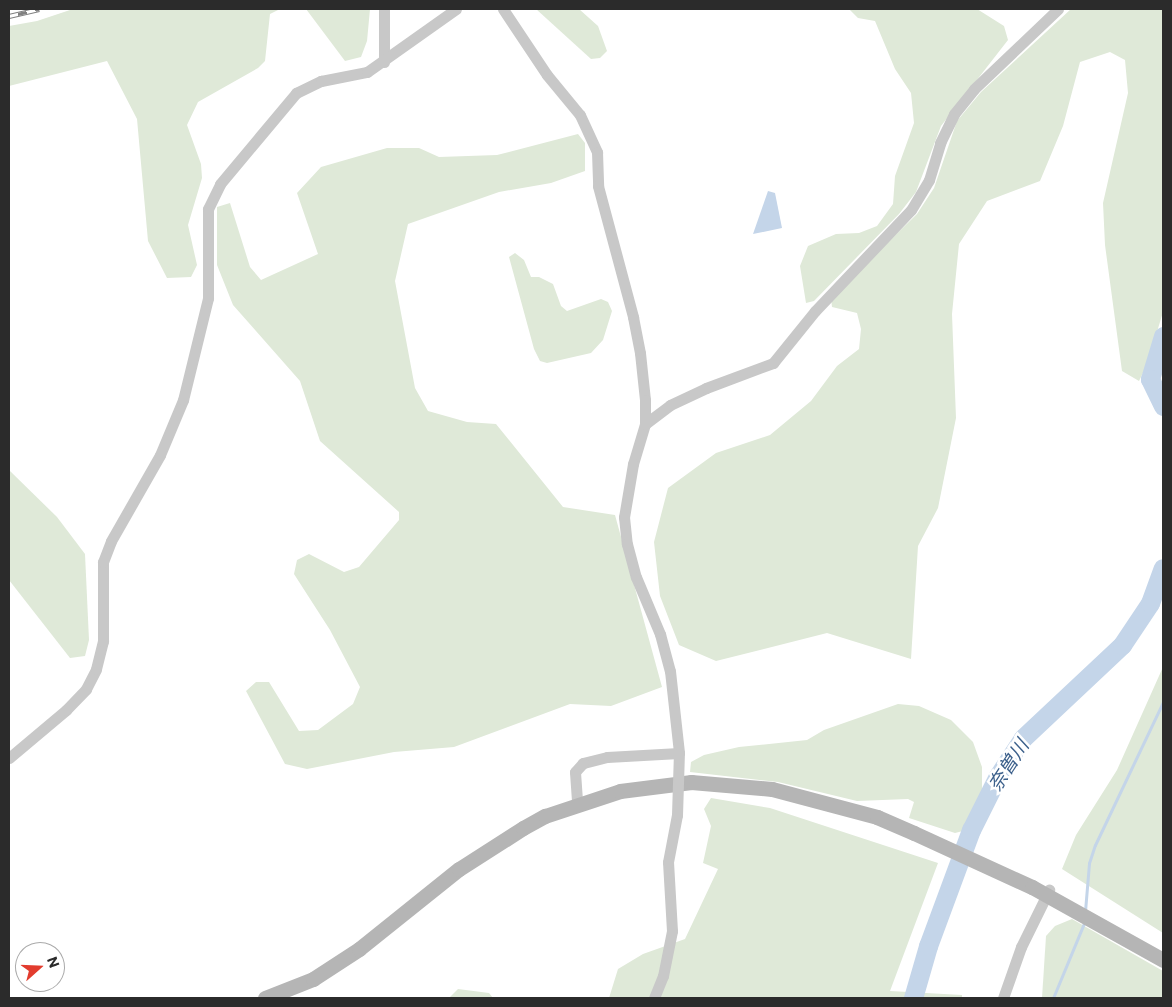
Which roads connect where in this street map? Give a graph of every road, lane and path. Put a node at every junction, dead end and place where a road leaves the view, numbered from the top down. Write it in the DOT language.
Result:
graph roads {
  1 [pos="384,9"];
  2 [pos="456,9"];
  3 [pos="503,9"];
  4 [pos="1058,9"];
  5 [pos="384,62"];
  6 [pos="645,424"];
  7 [pos="679,753"];
  8 [pos="9,758"];
  9 [pos="577,804"];
  10 [pos="1049,890"];
  11 [pos="1163,960"];
  12 [pos="265,998"];
  13 [pos="654,998"];
  14 [pos="1003,998"];
  1 -- 5 [label="street"];
  2 -- 5 [label="street"];
  3 -- 6 [label="street"];
  4 -- 6 [label="street"];
  5 -- 8 [label="street"];
  6 -- 7 [label="street"];
  7 -- 9 [label="street"];
  7 -- 13 [label="street, bridge"];
  9 -- 11 [label="street, bridge"];
  9 -- 12 [label="street"];
  10 -- 14 [label="street"];
}
